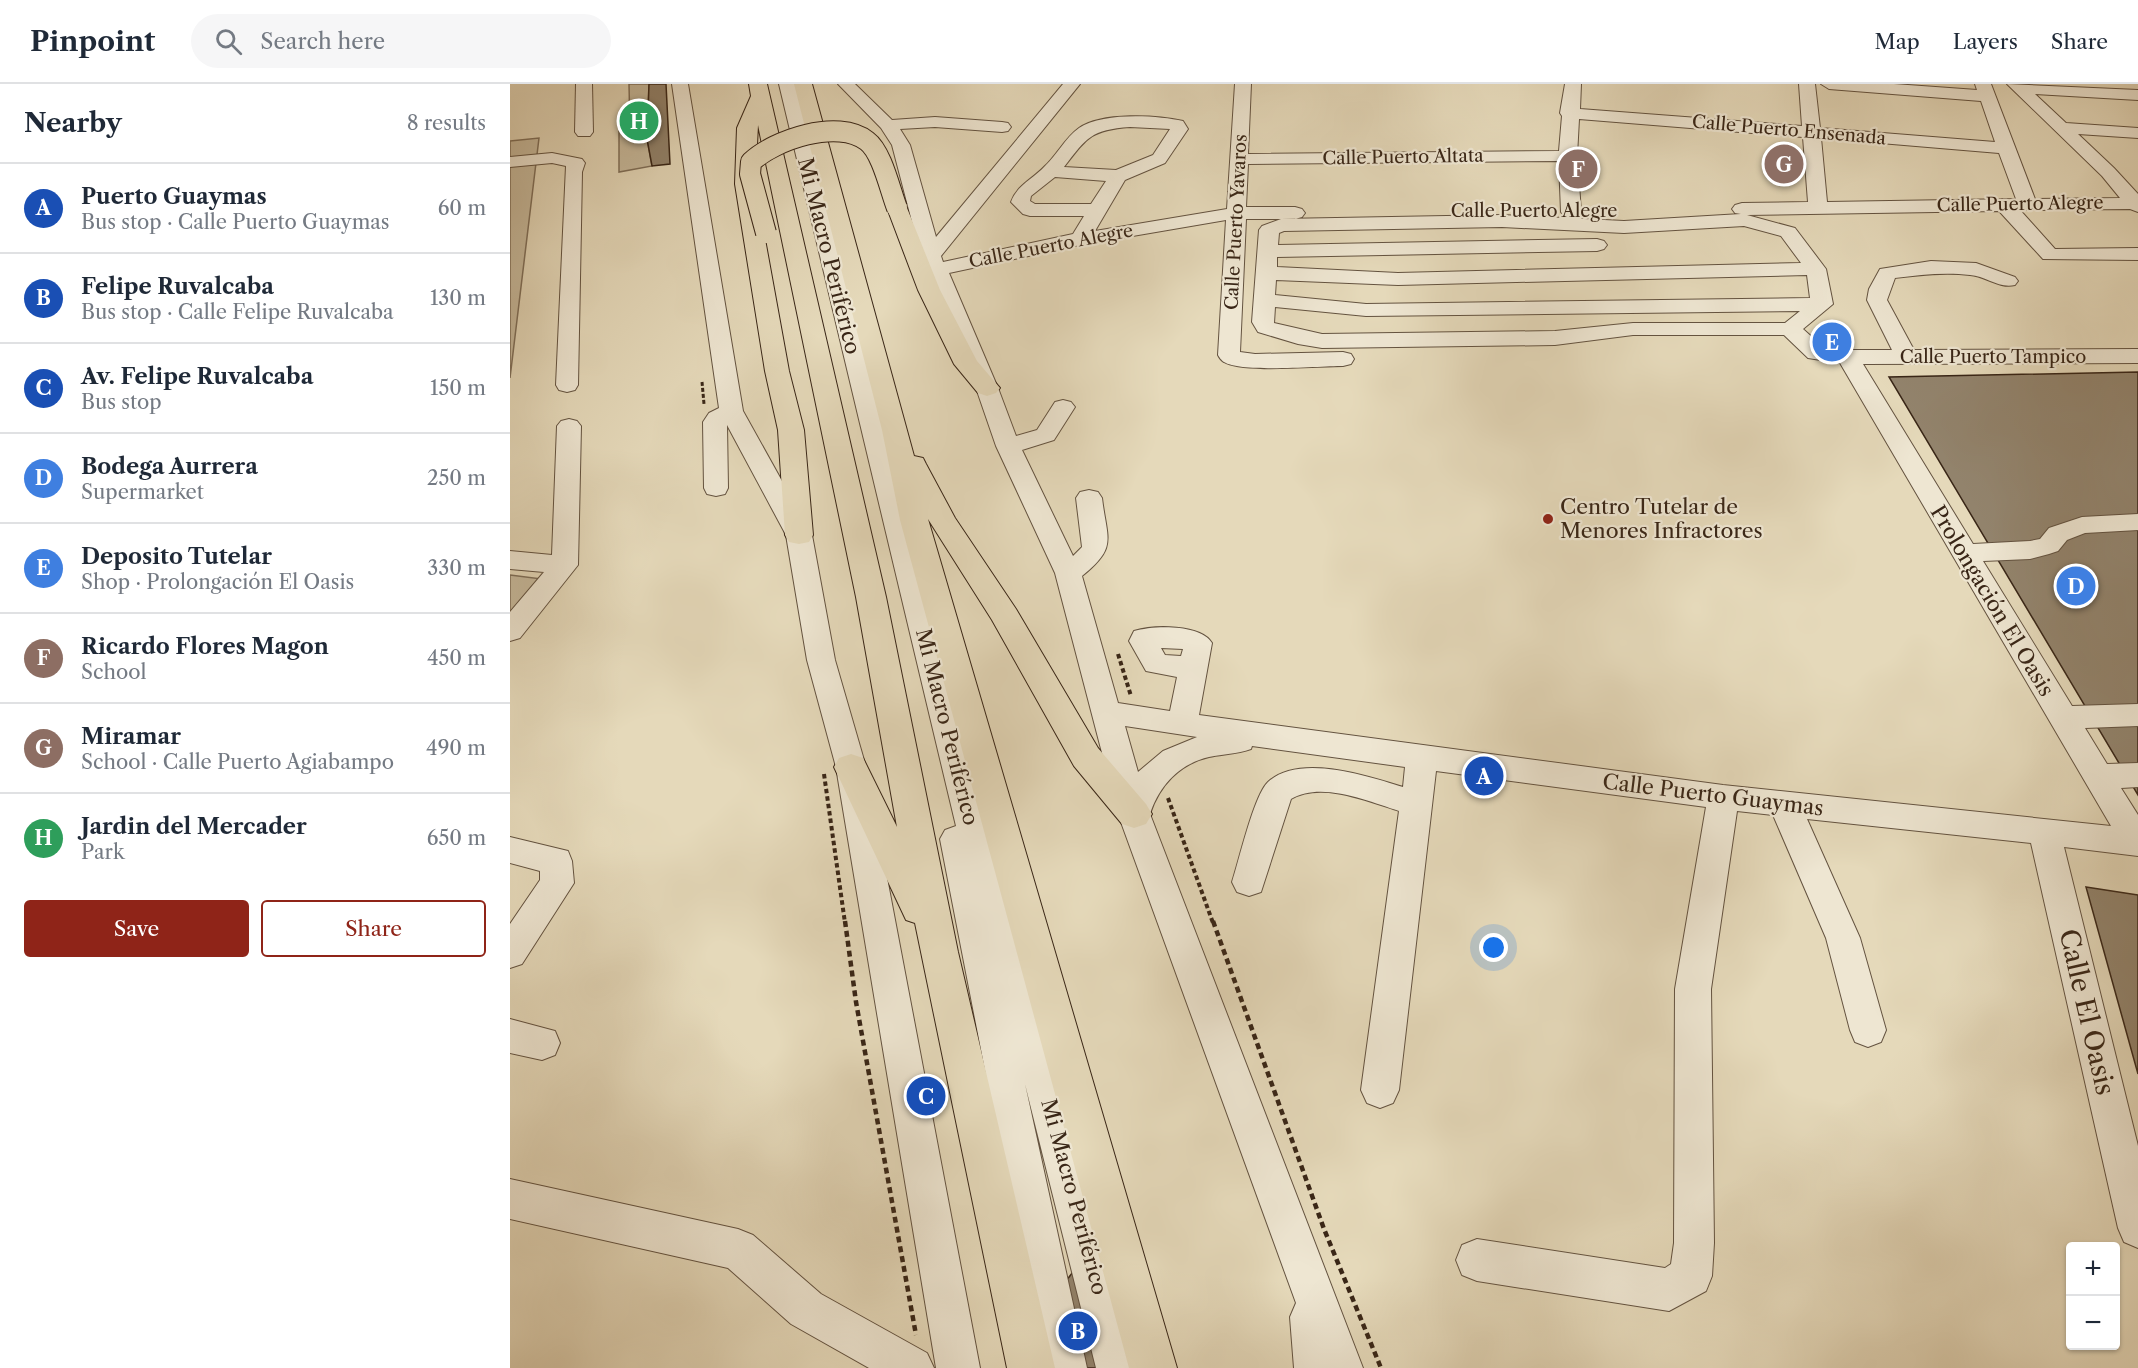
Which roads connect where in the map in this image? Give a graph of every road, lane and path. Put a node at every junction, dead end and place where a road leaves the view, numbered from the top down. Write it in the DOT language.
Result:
graph roads {
  1 [pos="584,84"];
  2 [pos="680,84"];
  3 [pos="699,84"];
  4 [pos="803,84"];
  5 [pos="1072,84"];
  6 [pos="1243,84"];
  7 [pos="1573,84"];
  8 [pos="1807,84"];
  9 [pos="1829,84"];
  10 [pos="2017,86"];
  11 [pos="770,87"];
  12 [pos="841,90"];
  13 [pos="1985,90"];
  14 [pos="2138,95"];
  15 [pos="684,109"];
  16 [pos="1569,113"];
  17 [pos="888,125"];
  18 [pos="1002,127"];
  19 [pos="2063,128"];
  20 [pos="584,132"];
  21 [pos="1811,132"];
  22 [pos="2138,133"];
  23 [pos="2008,148"];
  24 [pos="1568,156"];
  25 [pos="1239,159"];
  26 [pos="510,162"];
  27 [pos="510,170"];
  28 [pos="1051,171"];
  29 [pos="573,172"];
  30 [pos="2108,172"];
  31 [pos="2138,174"];
  32 [pos="1118,176"];
  33 [pos="2026,204"];
  34 [pos="2137,204"];
  35 [pos="2004,205"];
  36 [pos="1818,208"];
  37 [pos="1097,210"];
  38 [pos="1571,212"];
  39 [pos="1236,213"];
  40 [pos="1788,232"];
  41 [pos="1080,239"];
  42 [pos="1701,242"];
  43 [pos="1663,244"];
  44 [pos="1266,251"];
  45 [pos="2138,254"];
  46 [pos="935,263"];
  47 [pos="1815,269"];
  48 [pos="1264,273"];
  49 [pos="2008,281"];
  50 [pos="1264,300"];
  51 [pos="1822,303"];
  52 [pos="1790,329"];
  53 [pos="1417,356"];
  54 [pos="2138,356"];
  55 [pos="1848,357"];
  56 [pos="1906,357"];
  57 [pos="799,376"];
  58 [pos="567,385"];
  59 [pos="987,388"];
  60 [pos="1063,407"];
  61 [pos="731,411"];
  62 [pos="832,421"];
  63 [pos="569,426"];
  64 [pos="791,430"];
  65 [pos="895,430"];
  66 [pos="1008,446"];
  67 [pos="716,488"];
  68 [pos="1089,498"];
  69 [pos="2138,522"];
  70 [pos="799,535"];
  71 [pos="566,537"];
  72 [pos="1964,554"];
  73 [pos="518,561"];
  74 [pos="565,566"];
  75 [pos="1068,573"];
  76 [pos="510,631"];
  77 [pos="1193,668"];
  78 [pos="1107,712"];
  79 [pos="2138,715"];
  80 [pos="2062,718"];
  81 [pos="1183,723"];
  82 [pos="1288,740"];
  83 [pos="1422,758"];
  84 [pos="837,768"];
  85 [pos="2138,775"];
  86 [pos="2097,776"];
  87 [pos="1723,797"];
  88 [pos="1416,803"];
  89 [pos="1785,805"];
  90 [pos="1134,814"];
  91 [pos="2044,831"];
  92 [pos="2138,843"];
  93 [pos="510,850"];
  94 [pos="1249,882"];
  95 [pos="939,952"];
  96 [pos="510,953"];
  97 [pos="1868,1030"];
  98 [pos="1380,1090"];
  99 [pos="510,1200"];
  100 [pos="2138,1228"];
  101 [pos="1477,1260"];
  102 [pos="1307,1276"];
  103 [pos="941,1364"];
  104 [pos="1031,1368"];
  105 [pos="1065,1368"];
  106 [pos="1118,1368"];
  107 [pos="1154,1368"];
  108 [pos="1316,1368"];
  109 [pos="1341,1368"];
  1 -- 20 [label="street"];
  2 -- 15 [label="street"];
  3 -- 15 [label="street"];
  4 -- 65 [label="highway"];
  5 -- 46 [label="street"];
  6 -- 25 [label="street, Calle Puerto Yavaros"];
  7 -- 16 [label="street"];
  8 -- 21 [label="street"];
  9 -- 13 [label="street"];
  10 -- 14 [label="street"];
  10 -- 19 [label="street"];
  11 -- 62 [label="highway"];
  11 -- 64 [label="highway"];
  11 -- 105 [label="street, Mi Macro Periférico"];
  11 -- 106 [label="street, Mi Macro Periférico"];
  12 -- 17 [label="street"];
  13 -- 23 [label="street"];
  15 -- 61 [label="street"];
  16 -- 21 [label="street, Calle Puerto Ensenada"];
  16 -- 24 [label="street"];
  17 -- 18 [label="street"];
  17 -- 46 [label="street"];
  19 -- 22 [label="street"];
  19 -- 30 [label="street"];
  21 -- 23 [label="street, Calle Puerto Ensenada"];
  21 -- 36 [label="street"];
  23 -- 33 [label="street"];
  24 -- 25 [label="street, Calle Puerto Altata"];
  24 -- 38 [label="street"];
  25 -- 39 [label="street, Calle Puerto Yavaros"];
  26 -- 29 [label="street"];
  27 -- 29 [label="street"];
  28 -- 32 [label="street"];
  28 -- 32 [label="street"];
  28 -- 37 [label="street"];
  29 -- 58 [label="street"];
  30 -- 31 [label="street"];
  30 -- 34 [label="street"];
  32 -- 37 [label="street"];
  33 -- 34 [label="street, Calle Puerto Alegre"];
  33 -- 35 [label="street, Calle Puerto Alegre"];
  35 -- 36 [label="street, Calle Puerto Alegre"];
  35 -- 45 [label="street"];
  36 -- 38 [label="street, Calle Puerto Alegre"];
  37 -- 41 [label="street"];
  38 -- 39 [label="street, Calle Puerto Alegre"];
  39 -- 41 [label="street, Calle Puerto Alegre"];
  39 -- 53 [label="street, Calle Puerto Yavaros"];
  40 -- 42 [label="street"];
  40 -- 44 [label="street"];
  40 -- 47 [label="street"];
  41 -- 46 [label="street, Calle Puerto Alegre"];
  43 -- 44 [label="street"];
  44 -- 48 [label="street"];
  46 -- 59 [label="street"];
  47 -- 48 [label="street"];
  47 -- 51 [label="street"];
  48 -- 50 [label="street"];
  49 -- 56 [label="street"];
  50 -- 51 [label="street"];
  50 -- 52 [label="street"];
  51 -- 52 [label="street"];
  52 -- 55 [label="street, Calle Puerto Tampico"];
  54 -- 56 [label="street, Calle Puerto Tampico"];
  55 -- 56 [label="street, Calle Puerto Tampico"];
  55 -- 72 [label="street, Prolongación El Oasis"];
  57 -- 59 [label="highway, bridge"];
  57 -- 62 [label="highway"];
  57 -- 64 [label="highway"];
  59 -- 66 [label="street"];
  60 -- 66 [label="street"];
  61 -- 67 [label="street"];
  61 -- 70 [label="street"];
  62 -- 95 [label="highway"];
  63 -- 71 [label="street"];
  64 -- 70 [label="highway"];
  65 -- 90 [label="highway"];
  65 -- 107 [label="highway"];
  66 -- 75 [label="street"];
  68 -- 75 [label="street"];
  69 -- 72 [label="street"];
  70 -- 84 [label="street"];
  71 -- 73 [label="street"];
  71 -- 74 [label="street"];
  72 -- 80 [label="street, Prolongación El Oasis"];
  73 -- 74 [label="street"];
  74 -- 76 [label="street"];
  75 -- 78 [label="street"];
  77 -- 81 [label="street"];
  78 -- 81 [label="street, Calle Puerto Guaymas"];
  78 -- 90 [label="street"];
  79 -- 80 [label="street"];
  80 -- 86 [label="street, Prolongación El Oasis"];
  81 -- 82 [label="street, Calle Puerto Guaymas"];
  82 -- 83 [label="street, Calle Puerto Guaymas"];
  82 -- 90 [label="street, Calle Puerto Guaymas"];
  83 -- 87 [label="street, Calle Puerto Guaymas"];
  83 -- 88 [label="street"];
  84 -- 95 [label="highway"];
  84 -- 103 [label="street"];
  84 -- 103 [label="path"];
  85 -- 86 [label="street"];
  86 -- 92 [label="street, Prolongación El Oasis"];
  87 -- 89 [label="street, Calle Puerto Guaymas"];
  87 -- 101 [label="street"];
  88 -- 94 [label="street"];
  88 -- 98 [label="street"];
  89 -- 91 [label="street, Calle Puerto Guaymas"];
  89 -- 97 [label="street"];
  90 -- 102 [label="street"];
  91 -- 92 [label="street, Calle Puerto Guaymas"];
  91 -- 100 [label="street, Calle El Oasis"];
  93 -- 96 [label="street"];
  95 -- 104 [label="highway"];
  99 -- 103 [label="street"];
  102 -- 108 [label="street"];
  102 -- 109 [label="street"];
}
